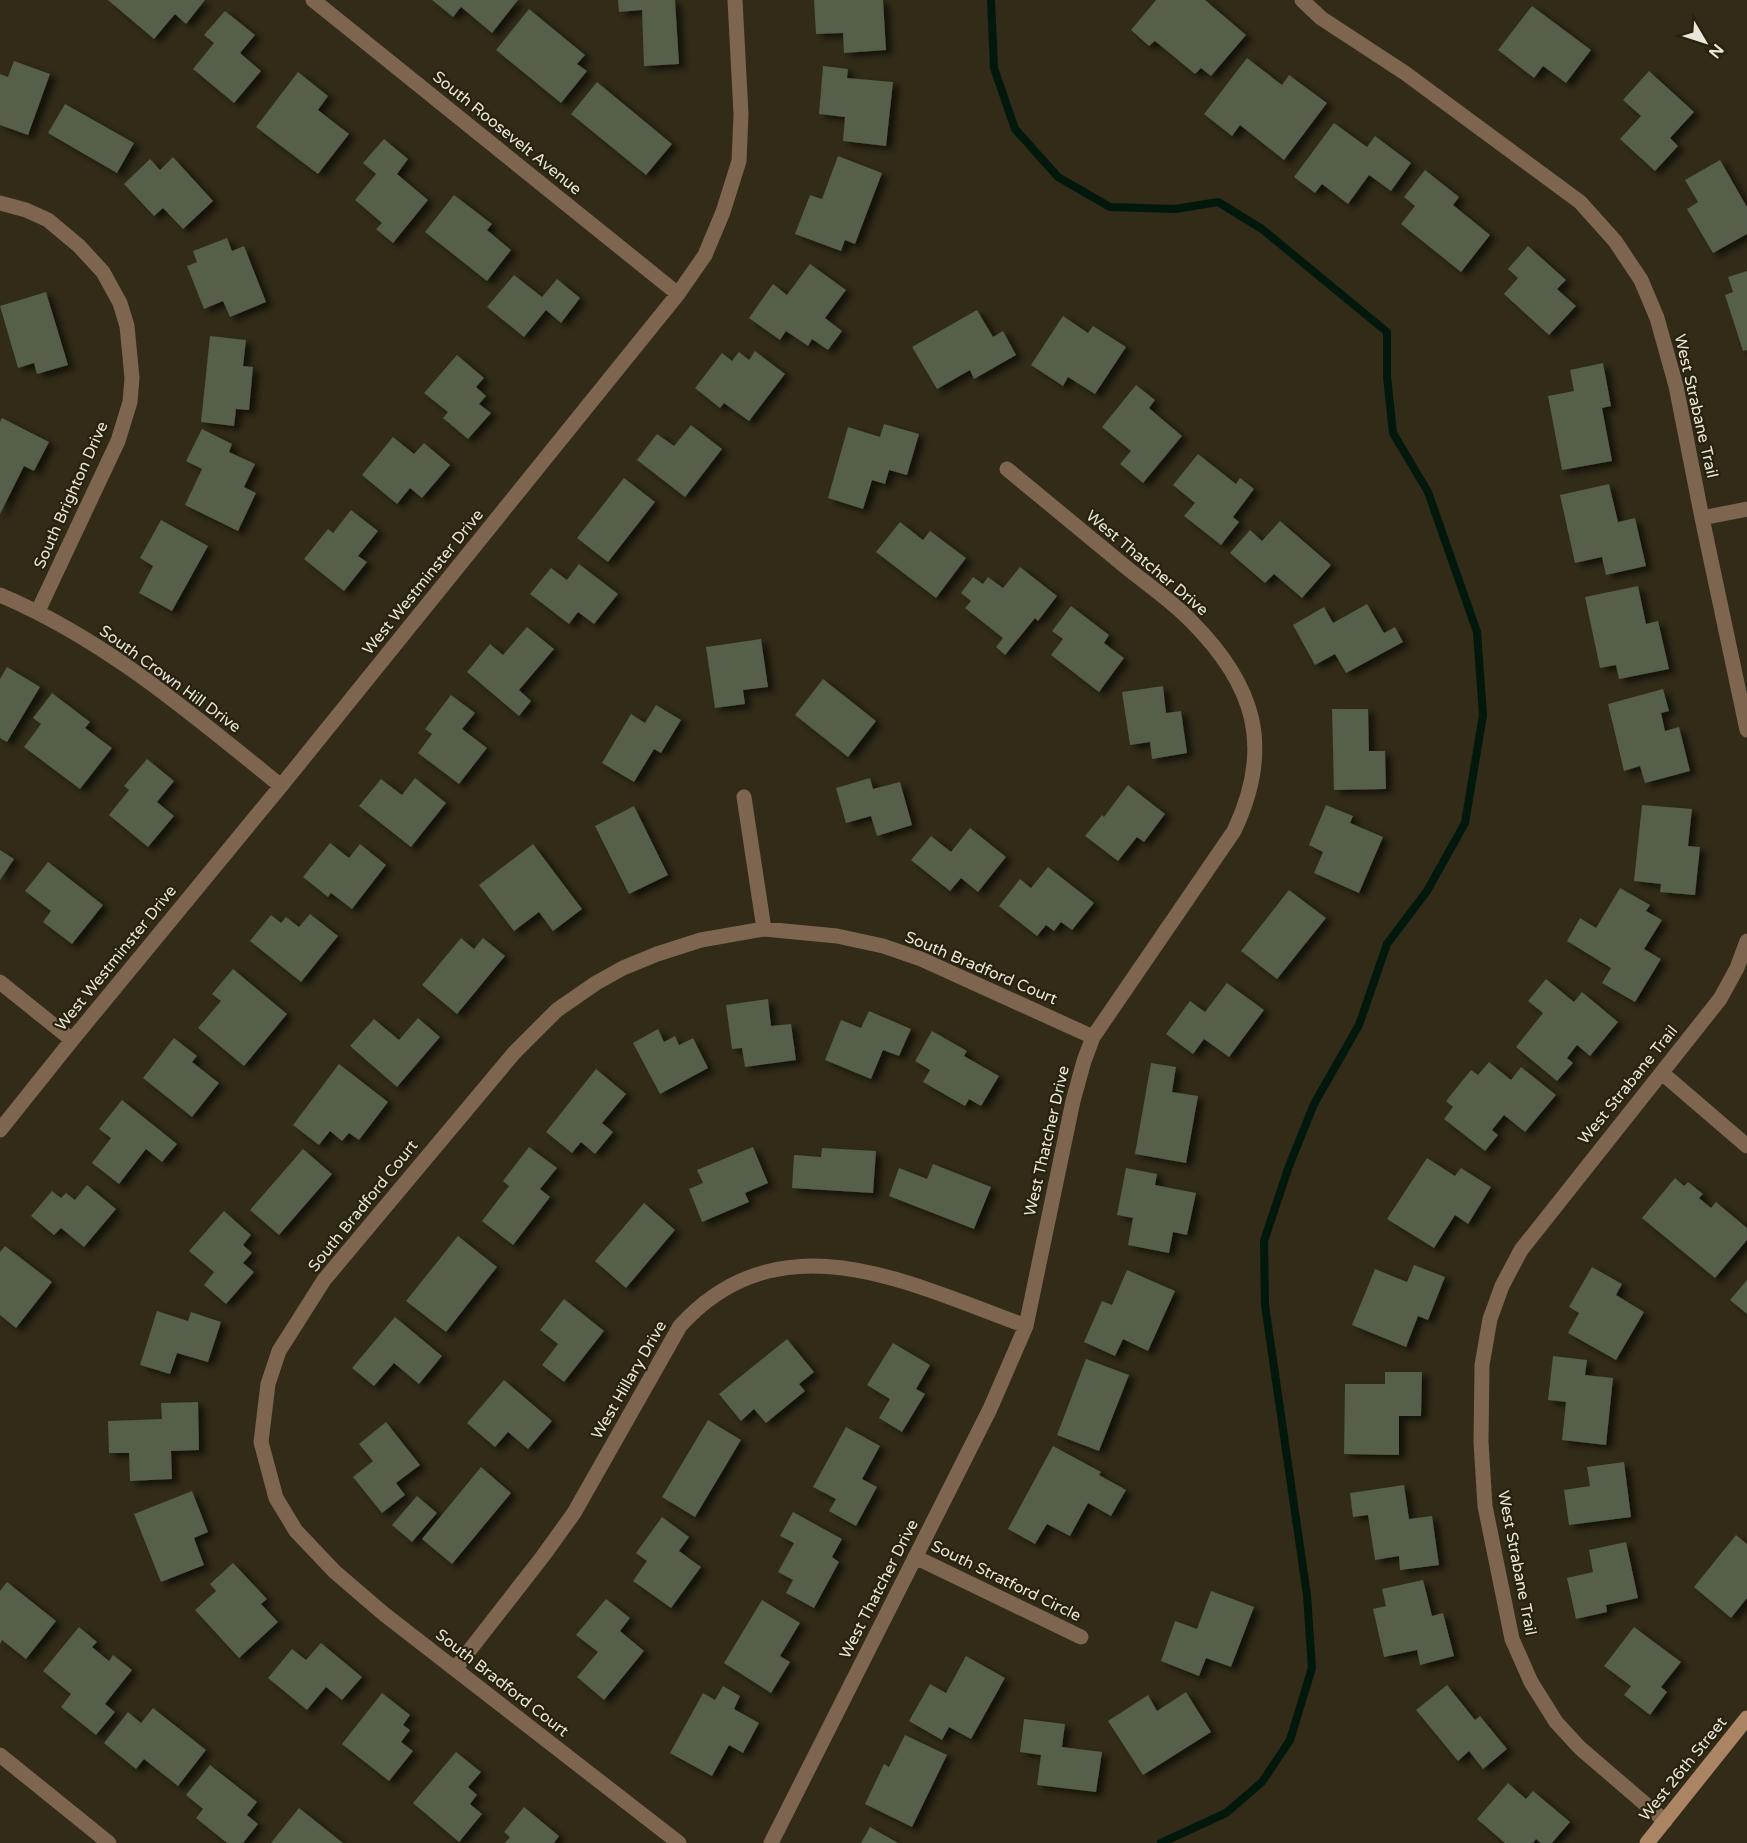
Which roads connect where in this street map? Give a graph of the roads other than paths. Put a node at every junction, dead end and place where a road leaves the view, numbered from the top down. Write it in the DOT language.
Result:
graph roads {
  1 [pos="313,0"];
  2 [pos="735,0"];
  3 [pos="1302,0"];
  4 [pos="0,203"];
  5 [pos="678,294"];
  6 [pos="1007,469"];
  7 [pos="1747,509"];
  8 [pos="1702,518"];
  9 [pos="0,595"];
  10 [pos="38,611"];
  11 [pos="1747,730"];
  12 [pos="281,786"];
  13 [pos="744,797"];
  14 [pos="764,929"];
  15 [pos="1747,941"];
  16 [pos="0,982"];
  17 [pos="1093,1037"];
  18 [pos="72,1040"];
  19 [pos="1662,1073"];
  20 [pos="0,1130"];
  21 [pos="1747,1146"];
  22 [pos="1026,1326"];
  23 [pos="915,1557"];
  24 [pos="1081,1637"];
  25 [pos="455,1669"];
  26 [pos="1747,1718"];
  27 [pos="0,1755"];
  28 [pos="1665,1821"];
  29 [pos="109,1843"];
  30 [pos="679,1843"];
  31 [pos="771,1843"];
  32 [pos="1647,1843"];
  1 -- 5 [label="street, South Roosevelt Avenue"];
  2 -- 5 [label="street, West Westminster Drive"];
  3 -- 8 [label="street, West Strabane Trail"];
  4 -- 10 [label="street, South Brighton Drive"];
  5 -- 12 [label="street, West Westminster Drive"];
  6 -- 17 [label="street, West Thatcher Drive"];
  7 -- 8 [label="street"];
  8 -- 11 [label="street, West Strabane Trail"];
  9 -- 10 [label="street, South Crown Hill Drive"];
  10 -- 12 [label="street, South Crown Hill Drive"];
  12 -- 18 [label="street, West Westminster Drive"];
  13 -- 14 [label="street"];
  14 -- 17 [label="street, South Bradford Court"];
  14 -- 25 [label="street, South Bradford Court"];
  15 -- 19 [label="street, West Strabane Trail"];
  16 -- 18 [label="street"];
  17 -- 22 [label="street, West Thatcher Drive"];
  18 -- 20 [label="street, West Westminster Drive"];
  19 -- 21 [label="street"];
  19 -- 28 [label="street, West Strabane Trail"];
  22 -- 23 [label="street, West Thatcher Drive"];
  22 -- 25 [label="street, West Hillary Drive"];
  23 -- 24 [label="street, South Stratford Circle"];
  23 -- 31 [label="street, West Thatcher Drive"];
  25 -- 30 [label="street, South Bradford Court"];
  26 -- 28 [label="main road, West 26th Street"];
  27 -- 29 [label="street"];
  28 -- 32 [label="main road, West 26th Street"];
}
